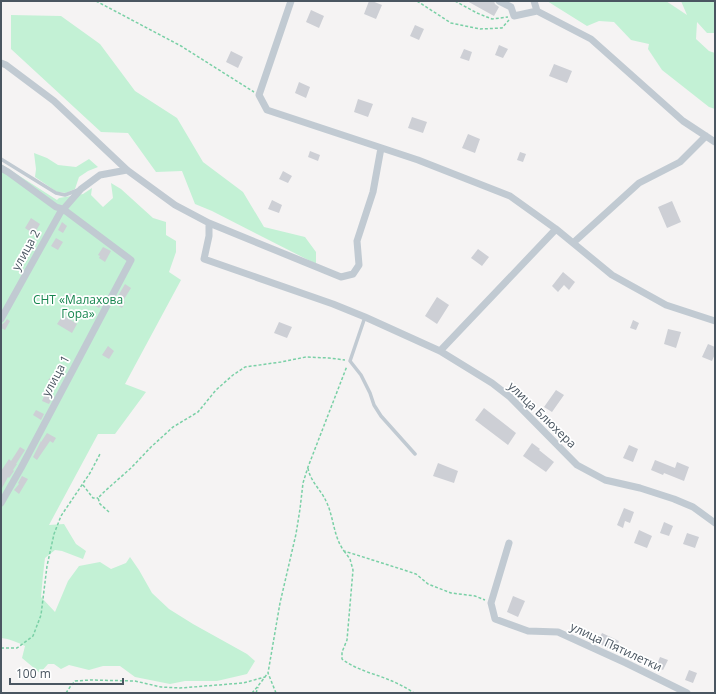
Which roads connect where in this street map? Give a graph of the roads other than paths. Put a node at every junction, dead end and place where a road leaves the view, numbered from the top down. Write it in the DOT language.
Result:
graph roads {
  1 [pos="291,1"];
  2 [pos="499,1"];
  3 [pos="534,1"];
  4 [pos="536,11"];
  5 [pos="1,63"];
  6 [pos="706,136"];
  7 [pos="715,142"];
  8 [pos="381,148"];
  9 [pos="1,159"];
  10 [pos="1,168"];
  11 [pos="127,170"];
  12 [pos="81,189"];
  13 [pos="62,211"];
  14 [pos="209,223"];
  15 [pos="556,229"];
  16 [pos="573,243"];
  17 [pos="365,317"];
  18 [pos="1,319"];
  19 [pos="715,320"];
  20 [pos="440,351"];
  21 [pos="415,454"];
  22 [pos="1,503"];
  23 [pos="715,523"];
  24 [pos="509,543"];
  25 [pos="687,693"];
  1 -- 8 [label="street"];
  2 -- 4 [label="street"];
  3 -- 4 [label="street"];
  4 -- 6 [label="street"];
  5 -- 11 [label="street"];
  6 -- 7 [label="street"];
  6 -- 16 [label="street"];
  8 -- 14 [label="street"];
  8 -- 15 [label="street"];
  9 -- 12 [label="lane"];
  10 -- 13 [label="street"];
  11 -- 12 [label="street, улица 2"];
  11 -- 14 [label="street"];
  12 -- 13 [label="street, улица 2"];
  13 -- 18 [label="street, улица 2"];
  13 -- 22 [label="street, улица 1"];
  14 -- 17 [label="street, улица Блюхера"];
  15 -- 16 [label="street"];
  15 -- 20 [label="street"];
  16 -- 19 [label="street"];
  17 -- 20 [label="street, улица Блюхера"];
  17 -- 21 [label="lane"];
  20 -- 23 [label="street, улица Блюхера"];
  24 -- 25 [label="street, улица Пятилетки"];
}
